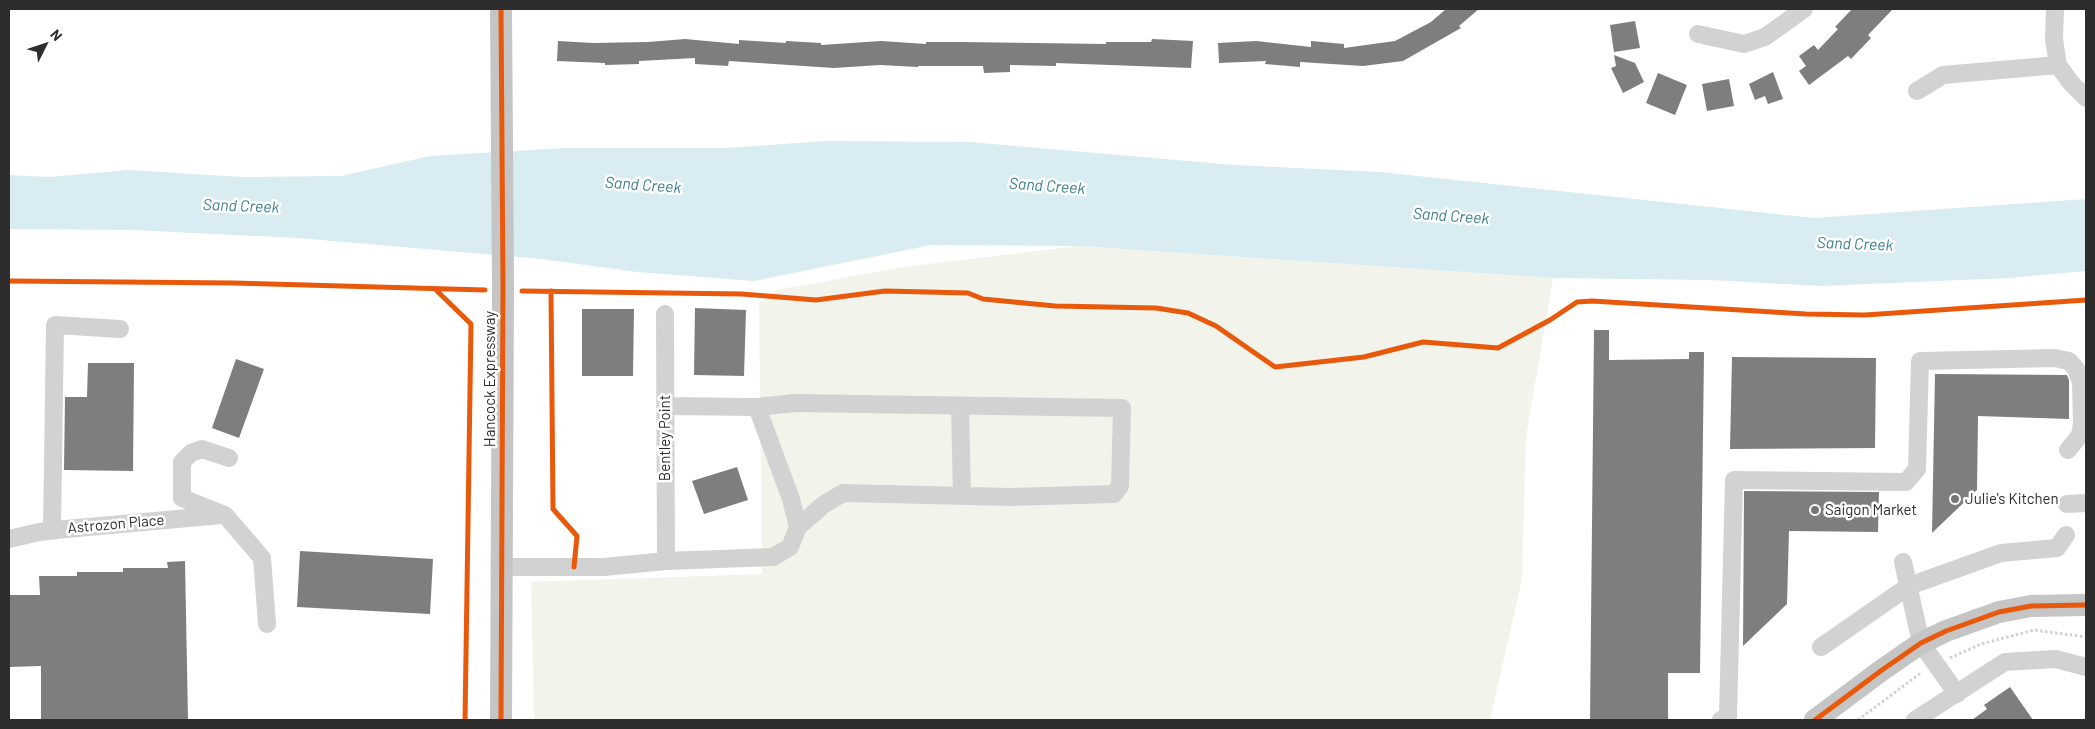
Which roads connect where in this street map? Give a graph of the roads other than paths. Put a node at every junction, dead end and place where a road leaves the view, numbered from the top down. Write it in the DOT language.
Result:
graph roads {
  1 [pos="501,9"];
  2 [pos="1804,9"];
  3 [pos="2055,9"];
  4 [pos="1698,34"];
  5 [pos="2058,65"];
  6 [pos="1917,91"];
  7 [pos="2086,98"];
  8 [pos="665,314"];
  9 [pos="120,329"];
  10 [pos="665,406"];
  11 [pos="960,406"];
  12 [pos="758,407"];
  13 [pos="2068,450"];
  14 [pos="230,458"];
  15 [pos="962,496"];
  16 [pos="2086,503"];
  17 [pos="2067,504"];
  18 [pos="225,515"];
  19 [pos="798,528"];
  20 [pos="52,530"];
  21 [pos="2066,535"];
  22 [pos="10,536"];
  23 [pos="666,561"];
  24 [pos="1903,562"];
  25 [pos="502,566"];
  26 [pos="1909,586"];
  27 [pos="2086,605"];
  28 [pos="267,624"];
  29 [pos="1921,643"];
  30 [pos="1821,647"];
  31 [pos="2086,667"];
  32 [pos="1956,694"];
  33 [pos="501,720"];
  34 [pos="1721,720"];
  35 [pos="1815,720"];
  36 [pos="1916,720"];
  1 -- 25 [label="main road, Hancock Expressway"];
  2 -- 4 [label="street"];
  3 -- 5 [label="street"];
  5 -- 6 [label="street"];
  5 -- 7 [label="street"];
  8 -- 10 [label="street, Bentley Point"];
  9 -- 20 [label="street"];
  10 -- 12 [label="street"];
  10 -- 23 [label="street, Bentley Point"];
  11 -- 12 [label="street"];
  11 -- 15 [label="street"];
  11 -- 15 [label="street"];
  12 -- 19 [label="street"];
  13 -- 34 [label="street"];
  14 -- 18 [label="street"];
  15 -- 19 [label="street"];
  16 -- 17 [label="street"];
  18 -- 20 [label="street, Astrozon Place"];
  18 -- 28 [label="street"];
  19 -- 23 [label="street"];
  20 -- 22 [label="street, Astrozon Place"];
  21 -- 26 [label="street"];
  23 -- 25 [label="street"];
  24 -- 26 [label="street"];
  25 -- 33 [label="main road, Hancock Expressway"];
  26 -- 29 [label="street"];
  26 -- 30 [label="street"];
  27 -- 29 [label="main road"];
  29 -- 32 [label="street"];
  29 -- 35 [label="main road"];
  31 -- 32 [label="street"];
  32 -- 36 [label="street"];
}
